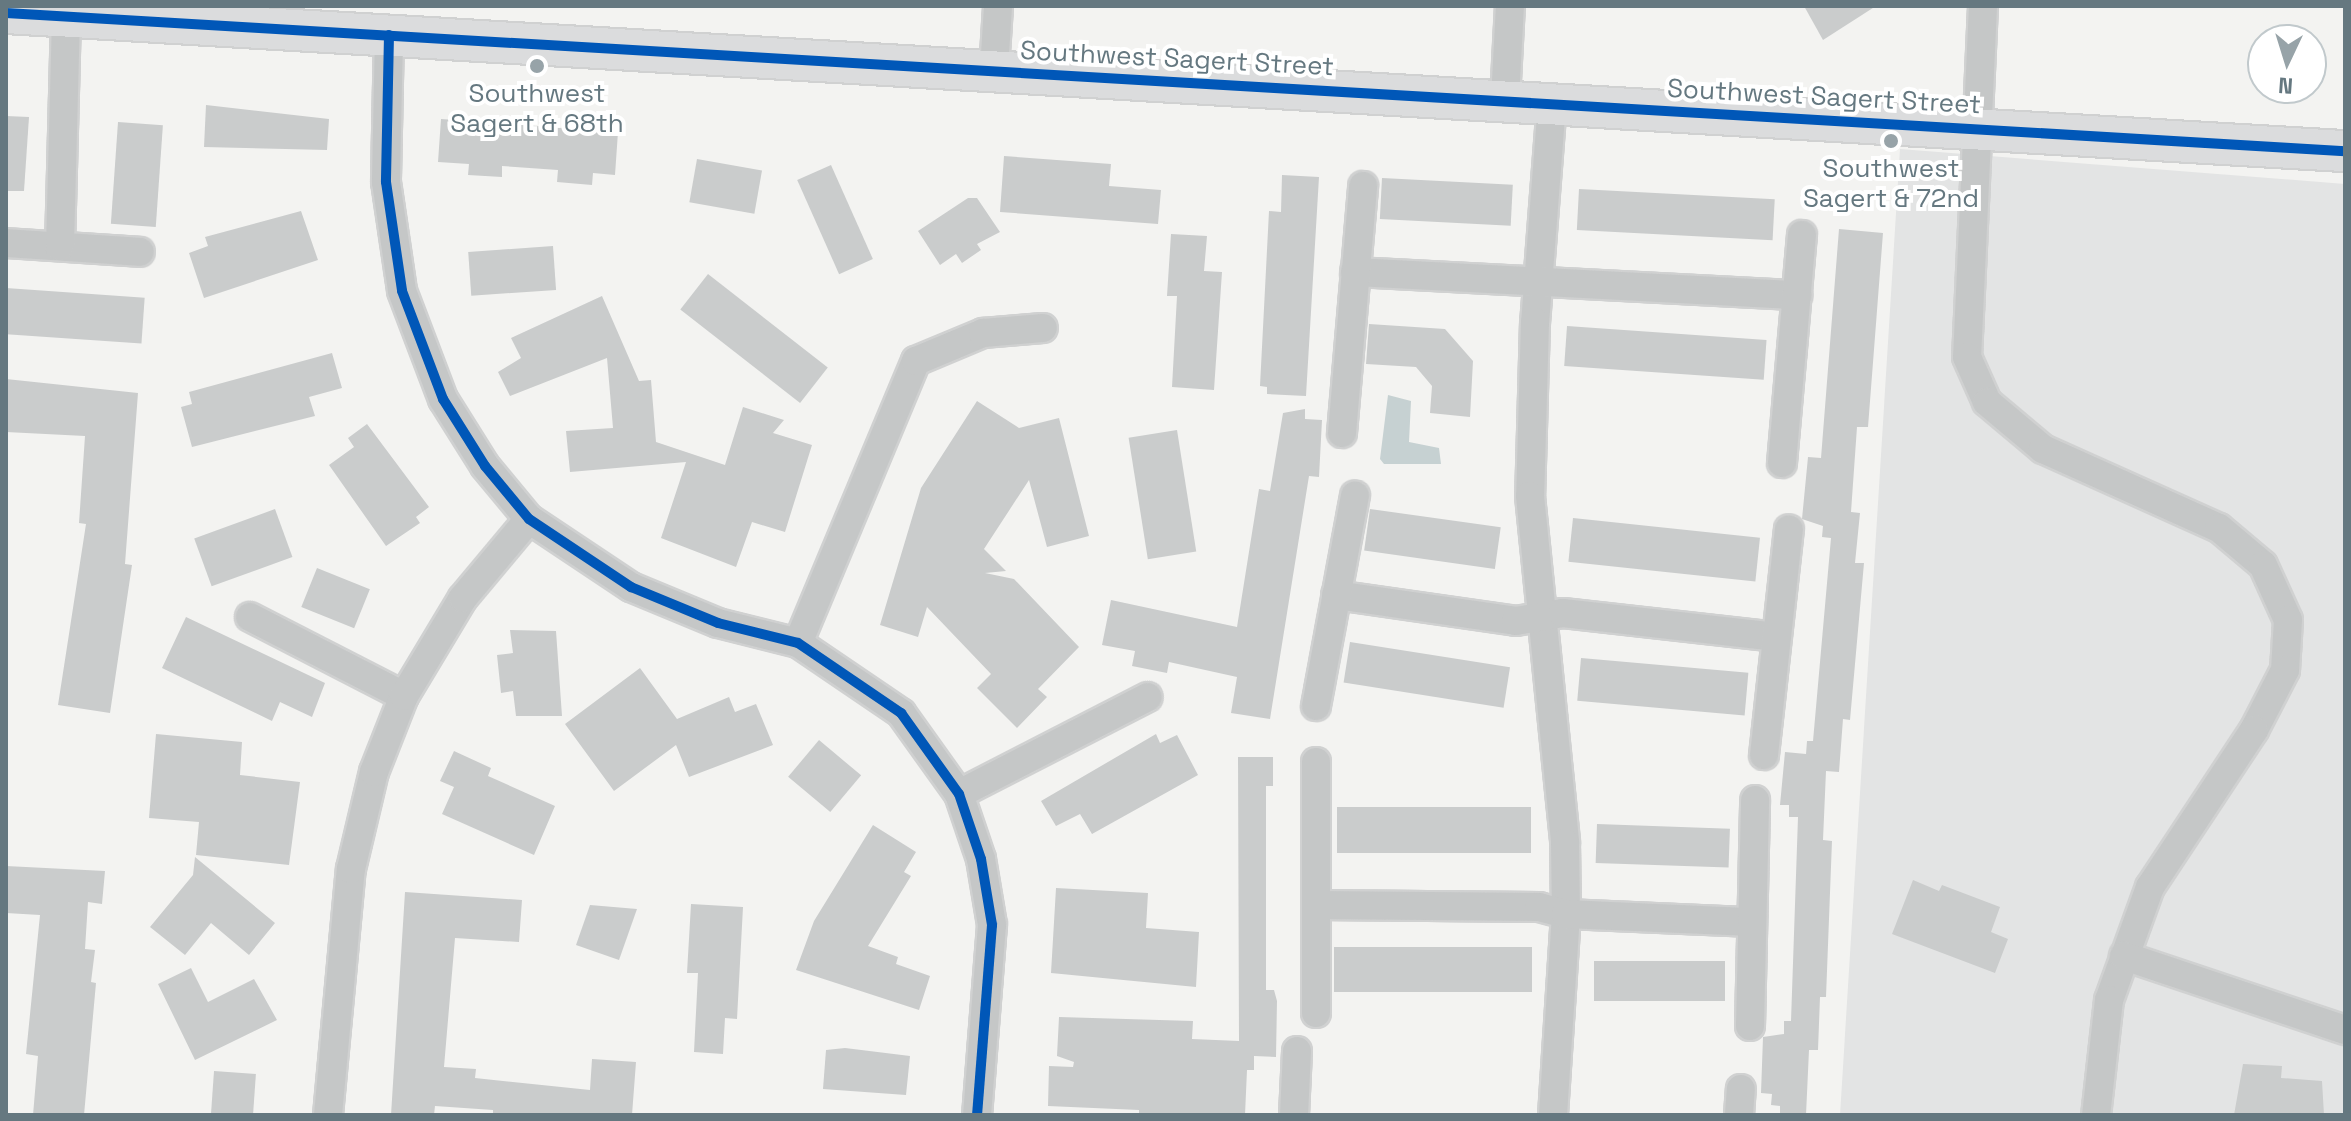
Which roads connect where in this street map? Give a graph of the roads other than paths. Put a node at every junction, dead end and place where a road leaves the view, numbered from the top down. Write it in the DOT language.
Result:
graph roads {
  1 [pos="998,6"];
  2 [pos="1510,6"];
  3 [pos="1983,6"];
  4 [pos="6,13"];
  5 [pos="66,17"];
  6 [pos="389,35"];
  7 [pos="994,70"];
  8 [pos="1505,100"];
  9 [pos="1552,103"];
  10 [pos="1974,128"];
  11 [pos="2345,151"];
  12 [pos="1363,186"];
  13 [pos="1802,235"];
  14 [pos="6,243"];
  15 [pos="60,246"];
  16 [pos="140,252"];
  17 [pos="1355,272"];
  18 [pos="1541,281"];
  19 [pos="1797,295"];
  20 [pos="1043,328"];
  21 [pos="1342,433"];
  22 [pos="1782,463"];
  23 [pos="1355,496"];
  24 [pos="529,519"];
  25 [pos="1789,529"];
  26 [pos="1336,595"];
  27 [pos="250,617"];
  28 [pos="1539,617"];
  29 [pos="1777,637"];
  30 [pos="798,643"];
  31 [pos="404,696"];
  32 [pos="1148,697"];
  33 [pos="1316,706"];
  34 [pos="1764,755"];
  35 [pos="1316,762"];
  36 [pos="959,794"];
  37 [pos="1755,800"];
  38 [pos="1316,905"];
  39 [pos="1566,914"];
  40 [pos="1752,922"];
  41 [pos="2124,956"];
  42 [pos="1316,1013"];
  43 [pos="1750,1026"];
  44 [pos="2345,1030"];
  45 [pos="1297,1051"];
  46 [pos="328,1115"];
  47 [pos="977,1115"];
  48 [pos="1294,1115"];
  49 [pos="1553,1115"];
  50 [pos="2096,1115"];
  1 -- 7 [label="street"];
  2 -- 8 [label="street"];
  3 -- 10 [label="street"];
  4 -- 5 [label="main road, Southwest Sagert Street"];
  5 -- 6 [label="main road, Southwest Sagert Street"];
  5 -- 15 [label="street"];
  6 -- 7 [label="main road, Southwest Sagert Street"];
  6 -- 24 [label="street"];
  7 -- 8 [label="main road, Southwest Sagert Street"];
  8 -- 9 [label="main road, Southwest Sagert Street"];
  9 -- 10 [label="main road, Southwest Sagert Street"];
  9 -- 18 [label="street"];
  10 -- 11 [label="main road, Southwest Sagert Street"];
  10 -- 41 [label="street"];
  12 -- 17 [label="street"];
  13 -- 19 [label="street"];
  14 -- 15 [label="street"];
  15 -- 16 [label="street"];
  17 -- 18 [label="street"];
  17 -- 21 [label="street"];
  18 -- 19 [label="street"];
  18 -- 28 [label="street"];
  19 -- 22 [label="street"];
  20 -- 30 [label="street"];
  23 -- 26 [label="street"];
  24 -- 30 [label="street"];
  24 -- 31 [label="street"];
  25 -- 29 [label="street"];
  26 -- 28 [label="street"];
  26 -- 33 [label="street"];
  27 -- 31 [label="street"];
  28 -- 29 [label="street"];
  28 -- 39 [label="street"];
  29 -- 34 [label="street"];
  30 -- 36 [label="street"];
  31 -- 46 [label="street"];
  32 -- 36 [label="street"];
  35 -- 38 [label="street"];
  36 -- 47 [label="street"];
  37 -- 40 [label="street"];
  38 -- 39 [label="street"];
  38 -- 42 [label="street"];
  39 -- 40 [label="street"];
  39 -- 49 [label="street"];
  40 -- 43 [label="street"];
  41 -- 44 [label="street"];
  41 -- 50 [label="street"];
  45 -- 48 [label="street"];
}
